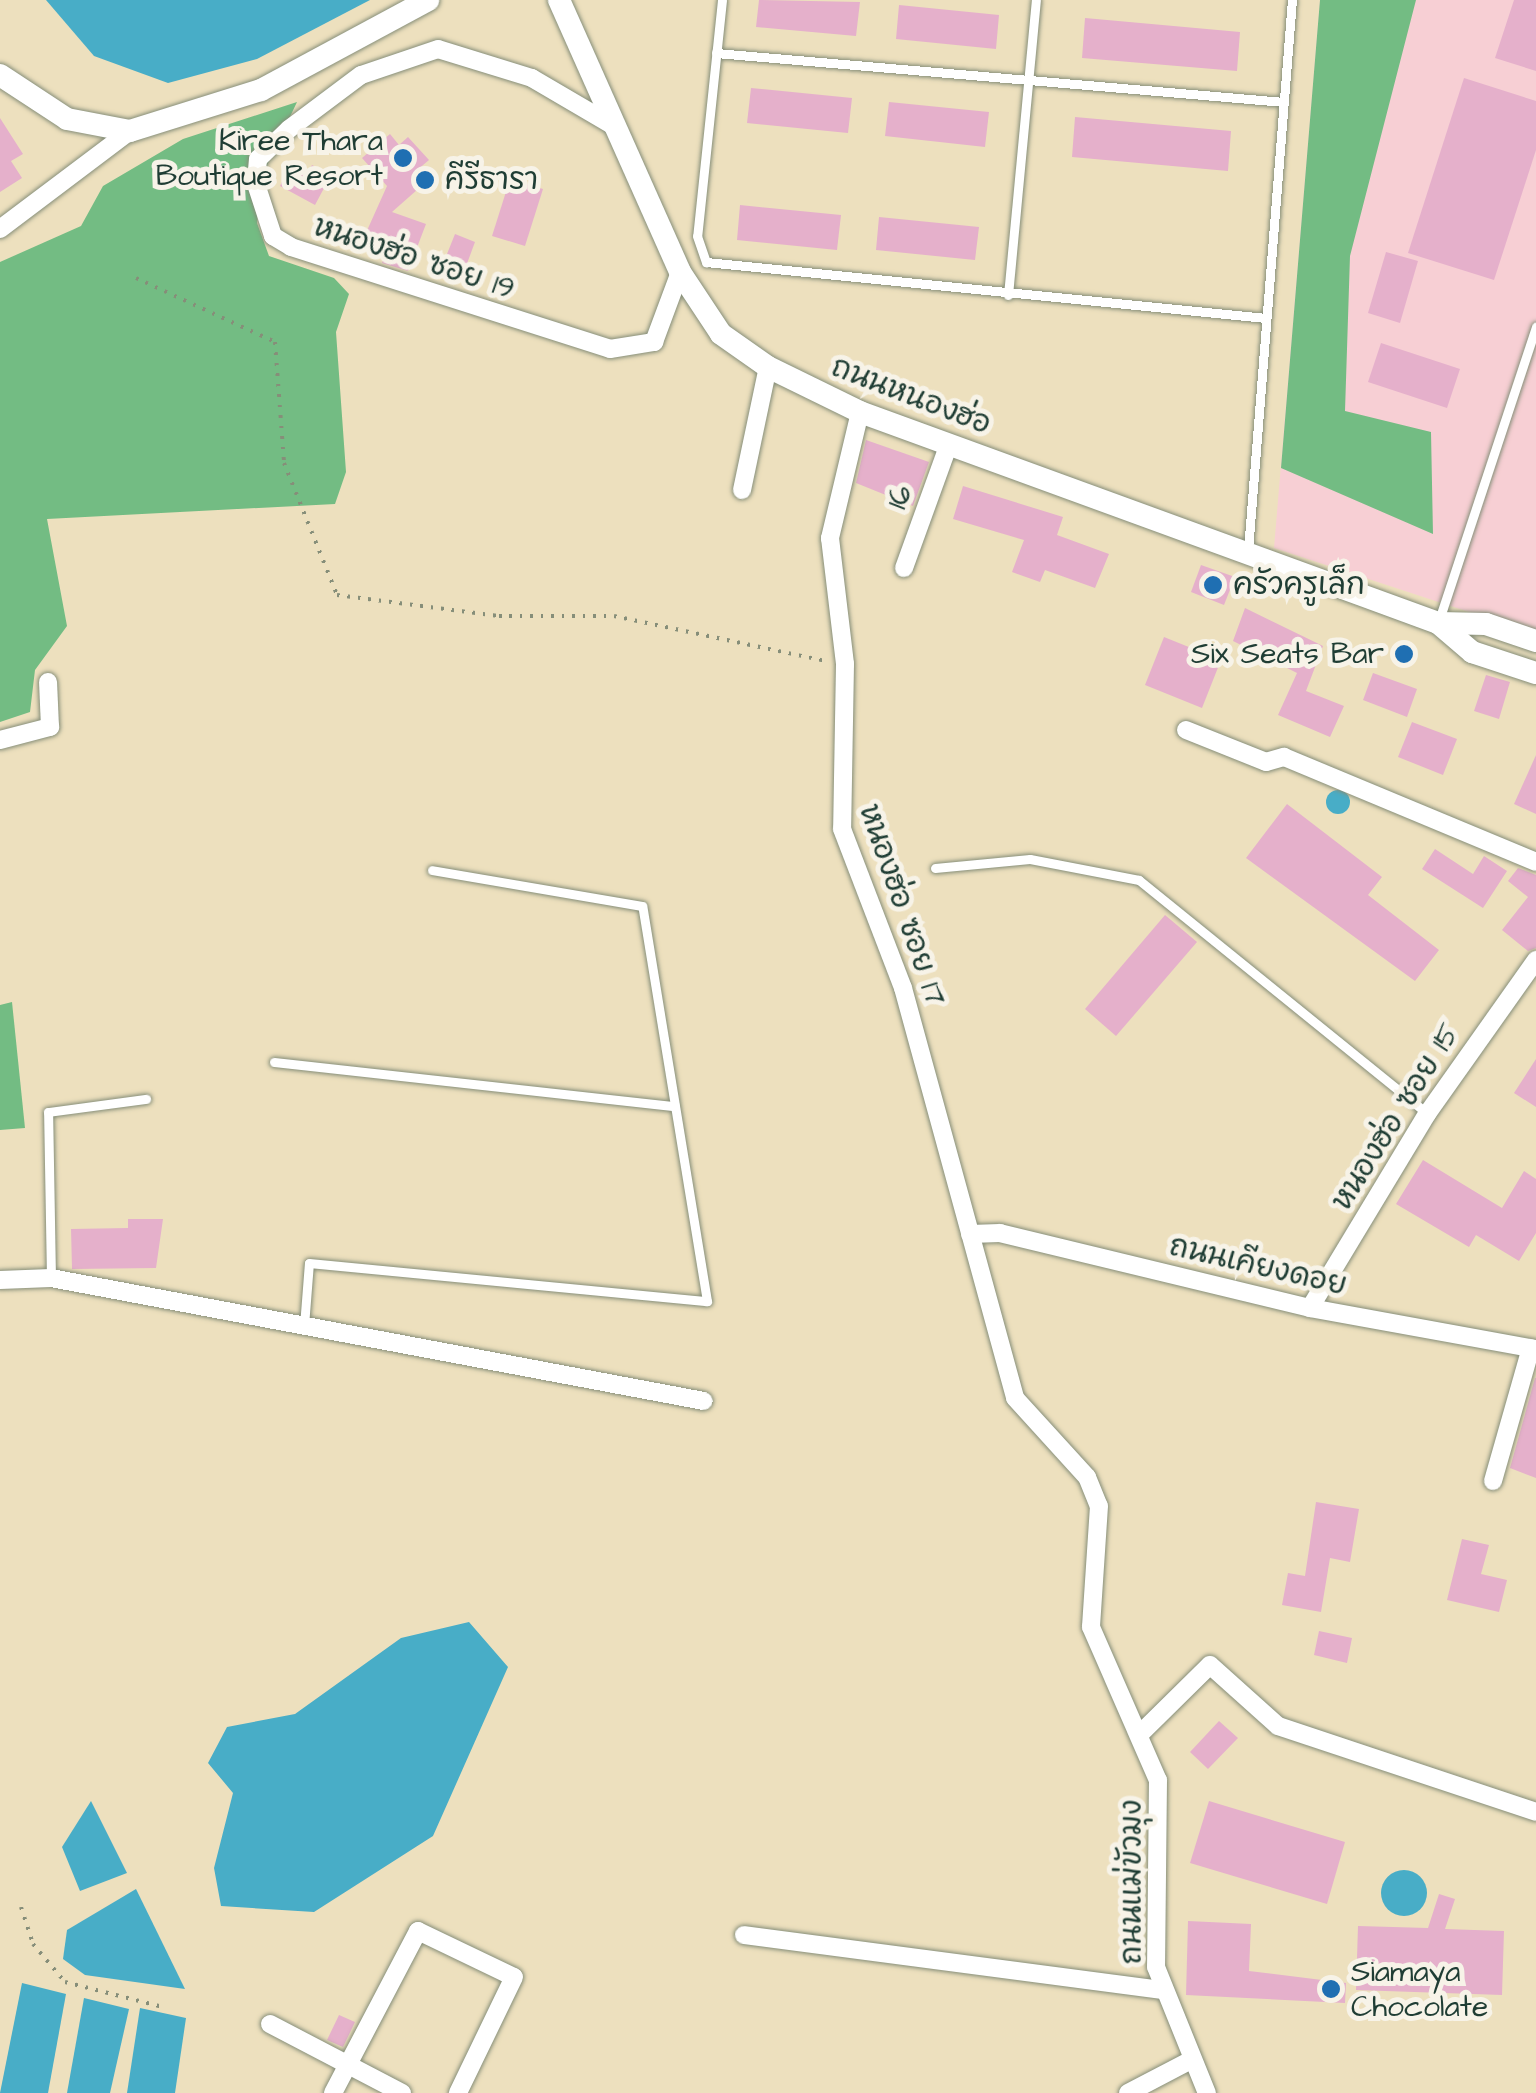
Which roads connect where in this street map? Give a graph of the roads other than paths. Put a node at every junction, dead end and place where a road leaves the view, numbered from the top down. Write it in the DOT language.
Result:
graph roads {
  1 [pos="428,0"];
  2 [pos="560,0"];
  3 [pos="722,0"];
  4 [pos="1036,0"];
  5 [pos="1292,0"];
  6 [pos="716,53"];
  7 [pos="0,74"];
  8 [pos="1028,80"];
  9 [pos="1284,102"];
  10 [pos="616,128"];
  11 [pos="130,132"];
  12 [pos="0,229"];
  13 [pos="680,272"];
  14 [pos="1008,295"];
  15 [pos="1266,318"];
  16 [pos="1536,327"];
  17 [pos="768,367"];
  18 [pos="860,412"];
  19 [pos="948,444"];
  20 [pos="742,490"];
  21 [pos="1248,554"];
  22 [pos="904,568"];
  23 [pos="1438,623"];
  24 [pos="1536,641"];
  25 [pos="1536,673"];
  26 [pos="48,682"];
  27 [pos="1186,730"];
  28 [pos="0,740"];
  29 [pos="1536,862"];
  30 [pos="935,868"];
  31 [pos="432,870"];
  32 [pos="1536,960"];
  33 [pos="274,1062"];
  34 [pos="146,1098"];
  35 [pos="675,1106"];
  36 [pos="1427,1114"];
  37 [pos="970,1234"];
  38 [pos="51,1278"];
  39 [pos="0,1280"];
  40 [pos="1310,1308"];
  41 [pos="304,1326"];
  42 [pos="1533,1348"];
  43 [pos="704,1402"];
  44 [pos="1493,1481"];
  45 [pos="1143,1731"];
  46 [pos="1536,1812"];
  47 [pos="744,1935"];
  48 [pos="1163,1990"];
  49 [pos="270,2024"];
  50 [pos="1191,2060"];
  51 [pos="347,2065"];
  52 [pos="333,2093"];
  53 [pos="402,2093"];
  54 [pos="458,2093"];
  55 [pos="1128,2093"];
  56 [pos="1206,2093"];
  1 -- 11 [label="street"];
  2 -- 10 [label="street, ถนนหนองฮ่อ"];
  3 -- 6 [label="lane"];
  4 -- 8 [label="lane"];
  5 -- 9 [label="lane"];
  6 -- 8 [label="lane"];
  6 -- 14 [label="lane"];
  7 -- 11 [label="street"];
  8 -- 9 [label="lane"];
  8 -- 14 [label="lane"];
  9 -- 15 [label="lane"];
  10 -- 13 [label="street, ถนนหนองฮ่อ"];
  10 -- 13 [label="street, หนองฮ่อ ซอย 19"];
  11 -- 12 [label="street"];
  13 -- 17 [label="street, ถนนหนองฮ่อ"];
  14 -- 15 [label="lane"];
  15 -- 21 [label="lane"];
  16 -- 23 [label="lane"];
  17 -- 18 [label="street, ถนนหนองฮ่อ"];
  17 -- 20 [label="street"];
  18 -- 19 [label="street, ถนนหนองฮ่อ"];
  18 -- 37 [label="street, หนองฮ่อ ซอย 17"];
  19 -- 21 [label="street, ถนนหนองฮ่อ"];
  19 -- 22 [label="street, 16"];
  21 -- 23 [label="street, ถนนหนองฮ่อ"];
  23 -- 24 [label="street, ถนนหนองฮ่อ"];
  23 -- 25 [label="street, ถนนหนองฮ่อ"];
  26 -- 28 [label="street"];
  27 -- 29 [label="street"];
  30 -- 36 [label="lane"];
  31 -- 35 [label="lane"];
  32 -- 36 [label="street, หนองฮ่อ ซอย 15"];
  33 -- 35 [label="lane"];
  34 -- 38 [label="lane"];
  35 -- 41 [label="lane"];
  36 -- 40 [label="street, หนองฮ่อ ซอย 15"];
  37 -- 40 [label="street, ถนนเคียงดอย"];
  37 -- 45 [label="street, ถนนแม่ขัวมุง"];
  38 -- 39 [label="street"];
  38 -- 41 [label="street"];
  40 -- 42 [label="street, ถนนเคียงดอย"];
  41 -- 43 [label="street"];
  42 -- 44 [label="street"];
  45 -- 46 [label="street"];
  45 -- 48 [label="street, ถนนแม่ขัวมุง"];
  47 -- 48 [label="street"];
  48 -- 50 [label="street, ถนนแม่ขัวมุง"];
  49 -- 51 [label="street"];
  50 -- 55 [label="street"];
  50 -- 56 [label="street, ถนนแม่ขัวมุง"];
  51 -- 52 [label="street"];
  51 -- 53 [label="street"];
  51 -- 54 [label="street"];
}
